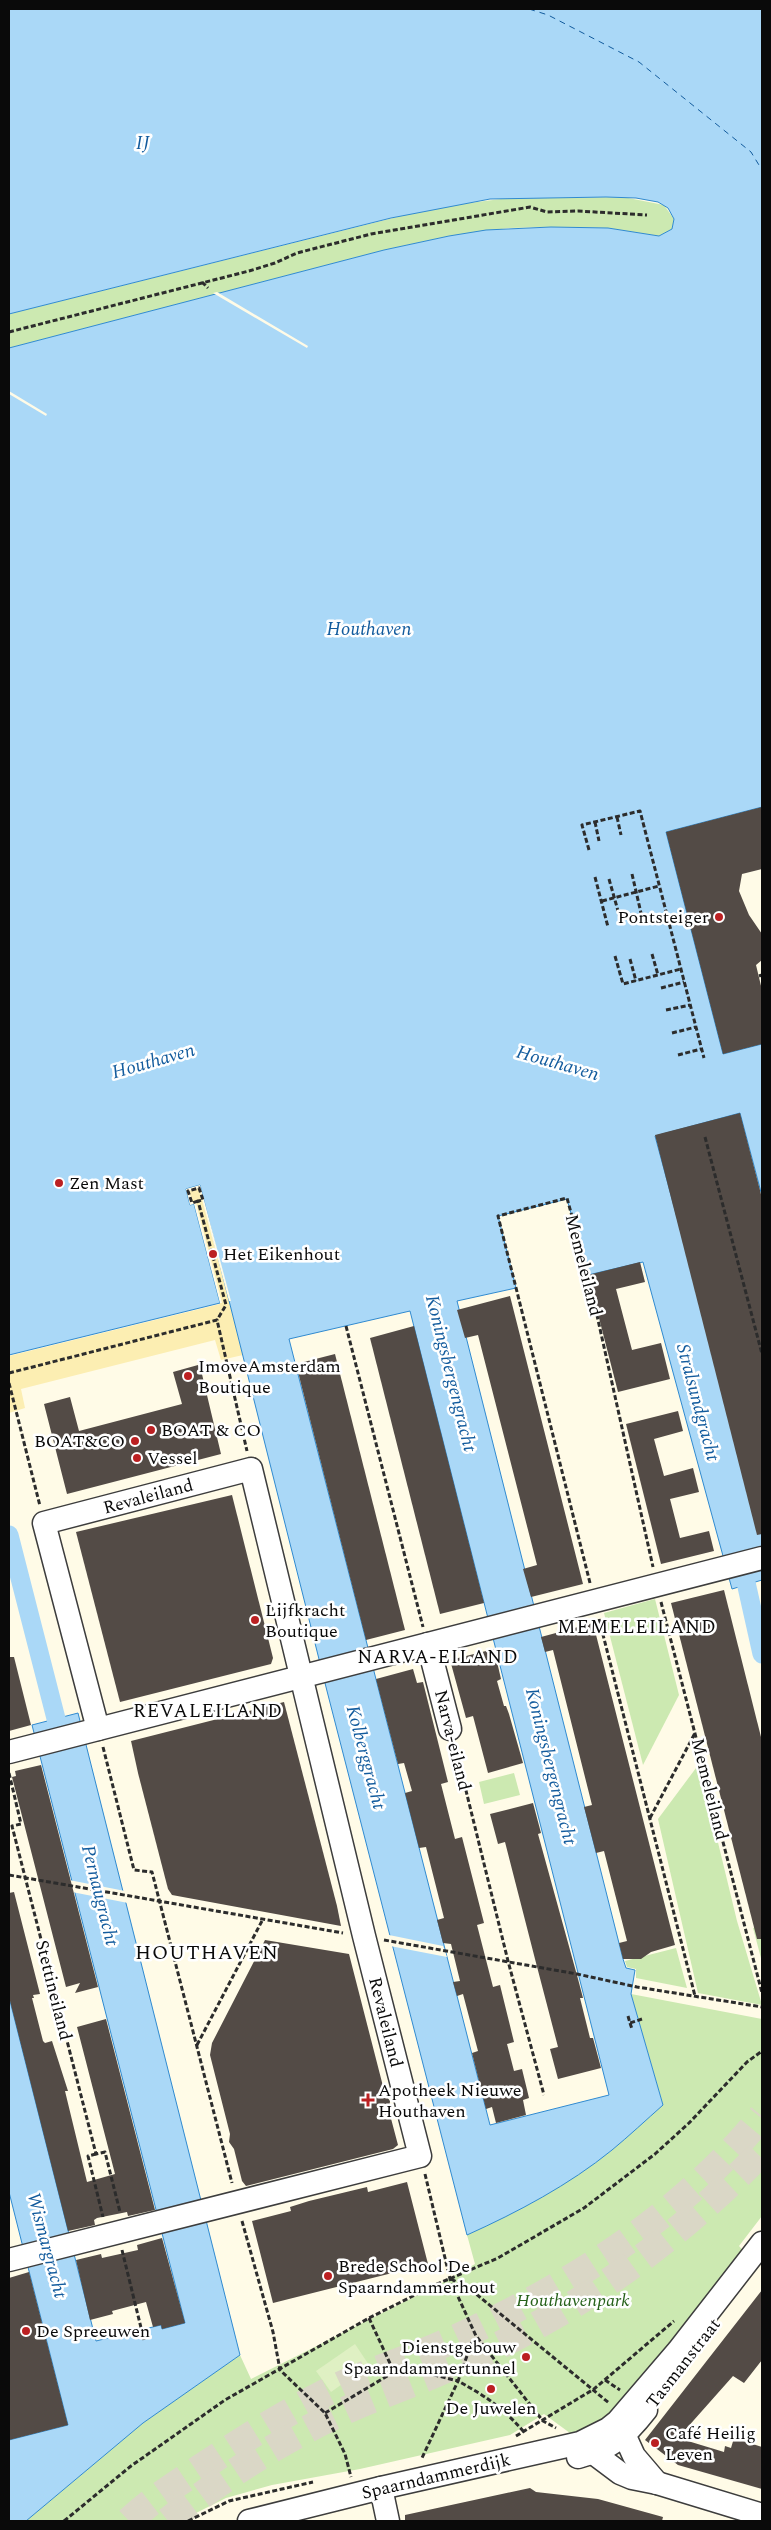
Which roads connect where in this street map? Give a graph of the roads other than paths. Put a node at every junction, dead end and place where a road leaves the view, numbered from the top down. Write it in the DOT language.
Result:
graph roads {
  1 [pos="762,1558"];
  2 [pos="428,1644"];
  3 [pos="309,1675"];
  4 [pos="450,1729"];
  5 [pos="96,1730"];
  6 [pos="9,1752"];
  7 [pos="762,2244"];
  8 [pos="15,2258"];
  9 [pos="762,2262"];
  10 [pos="621,2429"];
  11 [pos="587,2448"];
  12 [pos="657,2483"];
  13 [pos="384,2504"];
  14 [pos="762,2514"];
  15 [pos="249,2521"];
  16 [pos="301,2521"];
  1 -- 2 [label="street"];
  2 -- 3 [label="street"];
  2 -- 4 [label="street, Narva-eiland"];
  3 -- 5 [label="street"];
  3 -- 5 [label="street, Revaleiland"];
  3 -- 8 [label="street, Revaleiland"];
  5 -- 6 [label="street"];
  7 -- 10 [label="street, Tasmanstraat"];
  9 -- 10 [label="street, Tasmanstraat"];
  10 -- 11 [label="street, Tasmanstraat"];
  10 -- 12 [label="street"];
  11 -- 12 [label="street"];
  11 -- 13 [label="street, Spaarndammerdijk"];
  11 -- 13 [label="street, Spaarndammerdijk"];
  12 -- 14 [label="street"];
  13 -- 15 [label="street, Spaarndammerdijk"];
  13 -- 16 [label="street, Spaarndammerdijk"];
}
